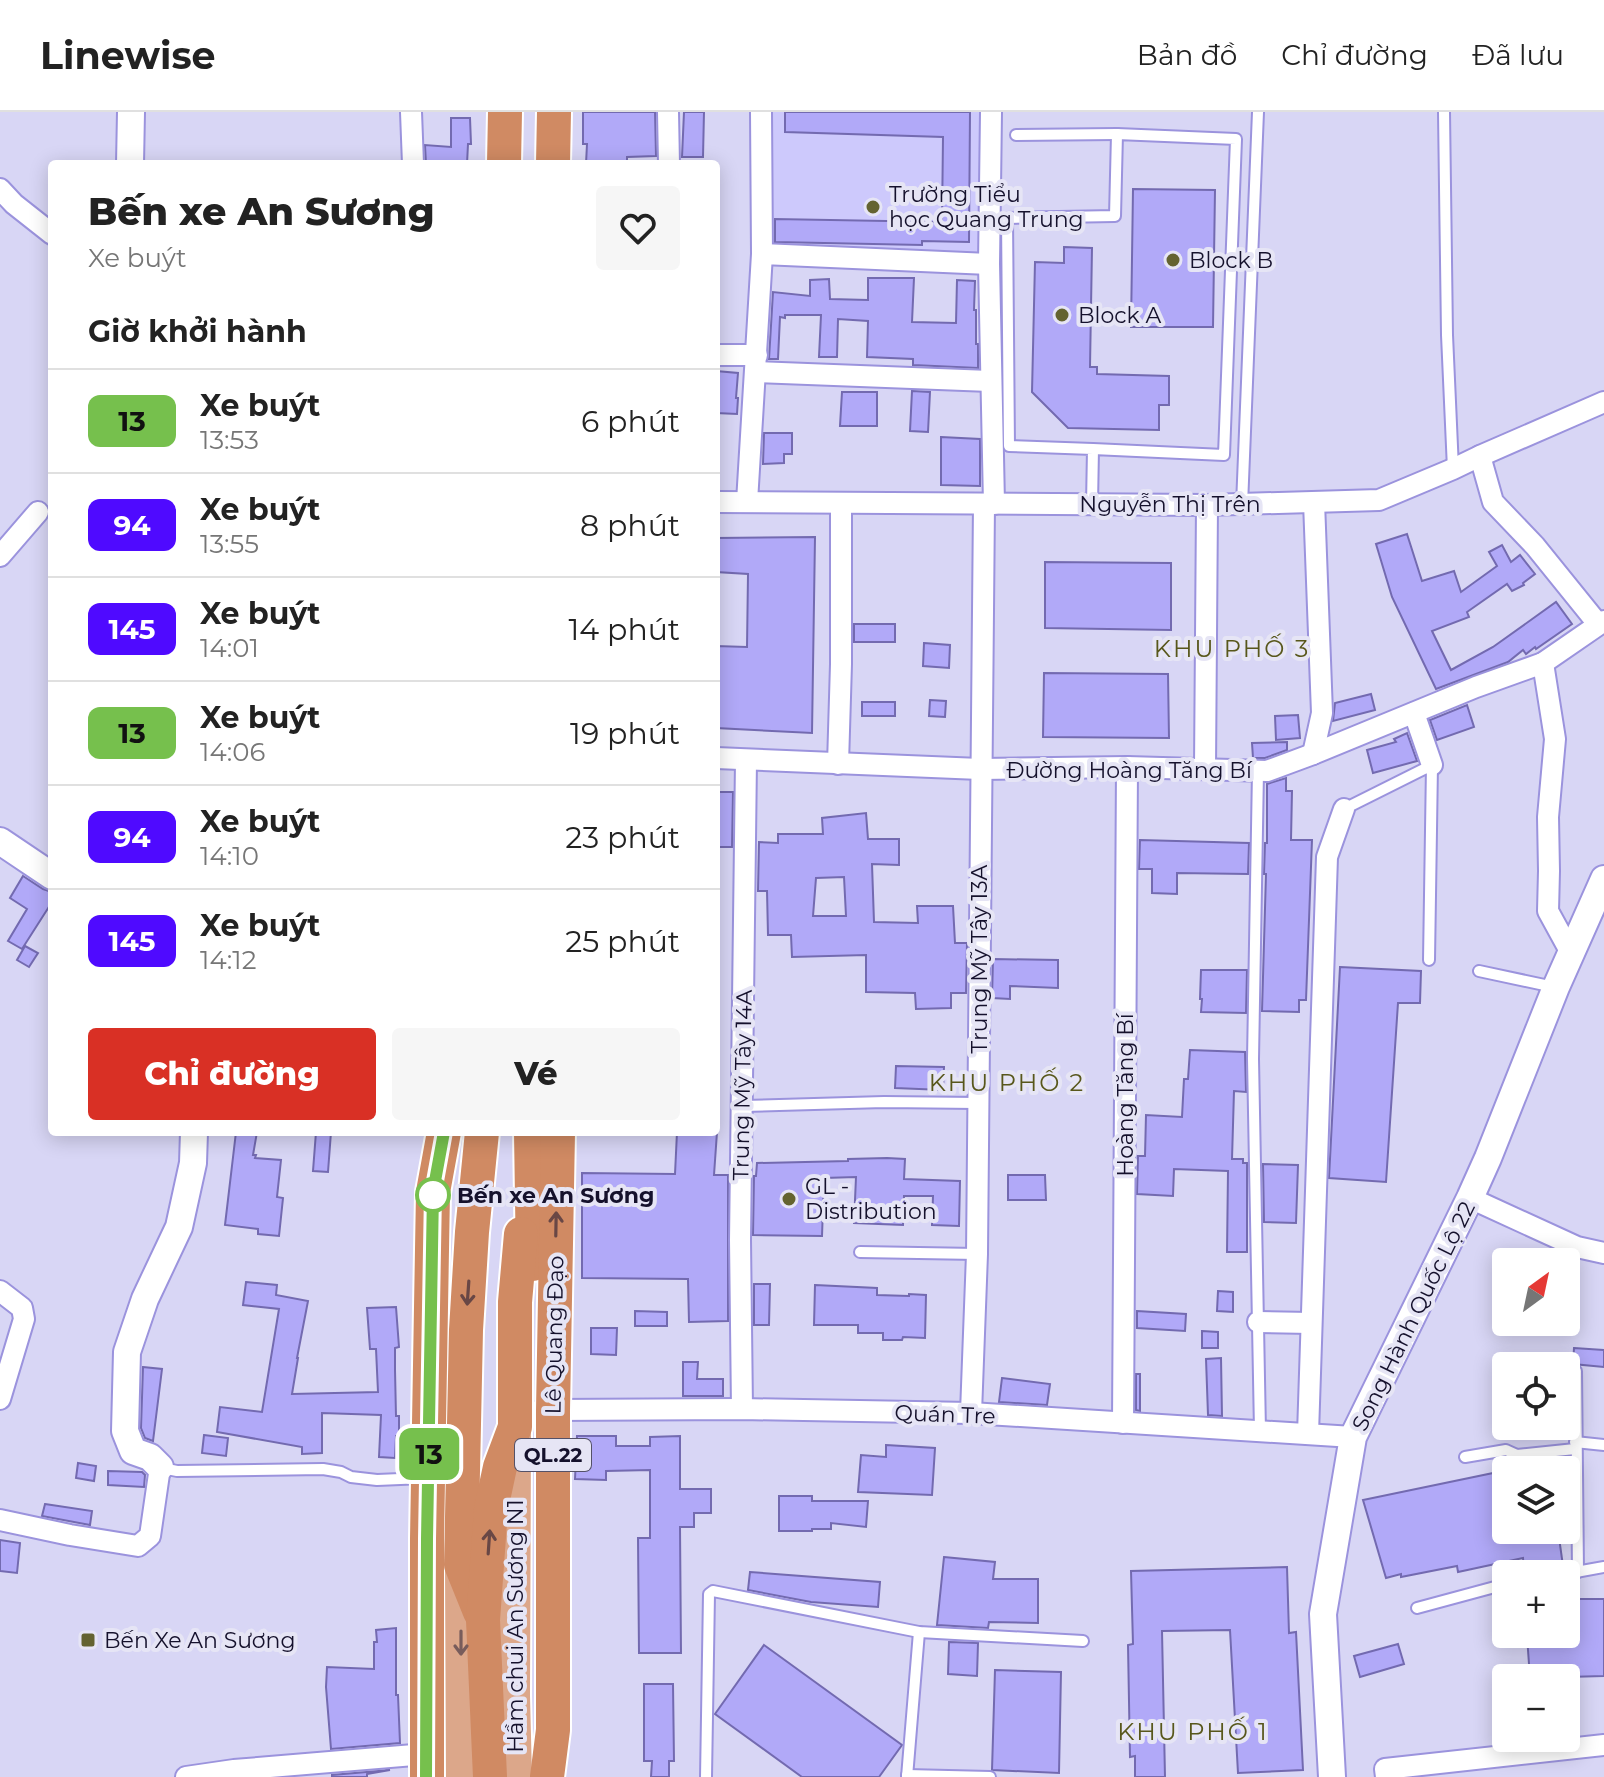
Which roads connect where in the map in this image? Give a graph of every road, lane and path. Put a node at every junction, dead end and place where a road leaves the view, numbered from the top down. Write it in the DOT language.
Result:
graph roads {
  1 [pos="131,112"];
  2 [pos="411,112"];
  3 [pos="485,112"];
  4 [pos="505,112"];
  5 [pos="554,112"];
  6 [pos="573,112"];
  7 [pos="668,112"];
  8 [pos="761,112"];
  9 [pos="991,112"];
  10 [pos="1258,112"];
  11 [pos="1444,112"];
  12 [pos="1117,134"];
  13 [pos="1016,135"];
  14 [pos="130,160"];
  15 [pos="413,160"];
  16 [pos="485,160"];
  17 [pos="504,160"];
  18 [pos="553,160"];
  19 [pos="572,160"];
  20 [pos="669,160"];
  21 [pos="0,189"];
  22 [pos="48,231"];
  23 [pos="762,254"];
  24 [pos="989,264"];
  25 [pos="720,356"];
  26 [pos="757,364"];
  27 [pos="990,381"];
  28 [pos="1604,402"];
  29 [pos="1093,449"];
  30 [pos="1480,456"];
  31 [pos="1453,469"];
  32 [pos="720,502"];
  33 [pos="747,502"];
  34 [pos="1314,502"];
  35 [pos="841,503"];
  36 [pos="989,504"];
  37 [pos="1092,504"];
  38 [pos="1207,505"];
  39 [pos="1242,505"];
  40 [pos="38,512"];
  41 [pos="0,556"];
  42 [pos="1601,622"];
  43 [pos="1543,663"];
  44 [pos="1414,713"];
  45 [pos="1313,754"];
  46 [pos="720,758"];
  47 [pos="746,760"];
  48 [pos="838,764"];
  49 [pos="1432,765"];
  50 [pos="1127,767"];
  51 [pos="1205,768"];
  52 [pos="980,769"];
  53 [pos="1258,771"];
  54 [pos="1344,809"];
  55 [pos="0,841"];
  56 [pos="48,873"];
  57 [pos="1604,879"];
  58 [pos="1571,953"];
  59 [pos="1429,960"];
  60 [pos="1479,971"];
  61 [pos="1556,987"];
  62 [pos="977,1103"];
  63 [pos="742,1106"];
  64 [pos="194,1136"];
  65 [pos="443,1136"];
  66 [pos="482,1136"];
  67 [pos="540,1136"];
  68 [pos="1470,1198"];
  69 [pos="475,1205"];
  70 [pos="860,1252"];
  71 [pos="1604,1253"];
  72 [pos="977,1254"];
  73 [pos="432,1283"];
  74 [pos="0,1291"];
  75 [pos="1258,1322"];
  76 [pos="1311,1323"];
  77 [pos="0,1399"];
  78 [pos="742,1409"];
  79 [pos="971,1413"];
  80 [pos="535,1416"];
  81 [pos="1123,1423"];
  82 [pos="1260,1431"];
  83 [pos="1308,1434"];
  84 [pos="1353,1437"];
  85 [pos="1575,1440"];
  86 [pos="1604,1445"];
  87 [pos="1575,1446"];
  88 [pos="1465,1457"];
  89 [pos="160,1467"];
  90 [pos="428,1478"];
  91 [pos="0,1520"];
  92 [pos="439,1557"];
  93 [pos="1578,1560"];
  94 [pos="1604,1567"];
  95 [pos="1580,1572"];
  96 [pos="1492,1588"];
  97 [pos="1417,1608"];
  98 [pos="483,1620"];
  99 [pos="919,1632"];
  100 [pos="1083,1641"];
  101 [pos="1604,1745"];
  102 [pos="426,1765"];
  103 [pos="907,1776"];
  104 [pos="186,1777"];
  105 [pos="462,1777"];
  106 [pos="490,1777"];
  107 [pos="516,1777"];
  108 [pos="544,1777"];
  109 [pos="706,1777"];
  110 [pos="990,1777"];
  111 [pos="1332,1777"];
  112 [pos="1386,1777"];
  1 -- 14 [label="street"];
  2 -- 15 [label="street"];
  3 -- 16 [label="highway"];
  4 -- 17 [label="highway"];
  5 -- 18 [label="highway"];
  6 -- 19 [label="highway"];
  7 -- 20 [label="street"];
  8 -- 23 [label="street"];
  9 -- 24 [label="street, Trung Mỹ Tây 13A"];
  10 -- 39 [label="lane"];
  11 -- 31 [label="lane"];
  12 -- 13 [label="lane"];
  12 -- 29 [label="lane"];
  12 -- 29 [label="lane"];
  21 -- 22 [label="street"];
  23 -- 24 [label="street"];
  23 -- 26 [label="street"];
  24 -- 27 [label="street, Trung Mỹ Tây 13A"];
  25 -- 26 [label="street"];
  26 -- 27 [label="street"];
  26 -- 33 [label="street"];
  27 -- 36 [label="street, Trung Mỹ Tây 13A"];
  28 -- 30 [label="street, Nguyễn Thị Trên"];
  29 -- 37 [label="lane"];
  30 -- 31 [label="street, Nguyễn Thị Trên"];
  30 -- 42 [label="street"];
  31 -- 34 [label="street, Nguyễn Thị Trên"];
  32 -- 33 [label="street, Nguyễn Thị Trên"];
  33 -- 35 [label="street, Nguyễn Thị Trên"];
  34 -- 39 [label="street, Nguyễn Thị Trên"];
  34 -- 45 [label="street"];
  35 -- 36 [label="street, Nguyễn Thị Trên"];
  35 -- 48 [label="street"];
  36 -- 37 [label="street, Nguyễn Thị Trên"];
  36 -- 52 [label="street, Trung Mỹ Tây 13A"];
  37 -- 38 [label="street, Nguyễn Thị Trên"];
  38 -- 39 [label="street, Nguyễn Thị Trên"];
  38 -- 51 [label="street"];
  40 -- 41 [label="street"];
  42 -- 43 [label="street, Đường Hoàng Tăng Bí"];
  43 -- 44 [label="street, Đường Hoàng Tăng Bí"];
  43 -- 58 [label="street"];
  44 -- 45 [label="street, Đường Hoàng Tăng Bí"];
  44 -- 49 [label="street"];
  45 -- 53 [label="street, Đường Hoàng Tăng Bí"];
  46 -- 47 [label="street, Đường Hoàng Tăng Bí"];
  47 -- 48 [label="street, Đường Hoàng Tăng Bí"];
  47 -- 63 [label="street, Trung Mỹ Tây 14A"];
  48 -- 52 [label="street, Đường Hoàng Tăng Bí"];
  49 -- 54 [label="lane"];
  49 -- 59 [label="lane"];
  50 -- 51 [label="street, Đường Hoàng Tăng Bí"];
  50 -- 52 [label="street, Đường Hoàng Tăng Bí"];
  50 -- 81 [label="street, Hoàng Tăng Bí"];
  51 -- 53 [label="street, Đường Hoàng Tăng Bí"];
  52 -- 62 [label="street, Trung Mỹ Tây 13A"];
  53 -- 75 [label="lane"];
  54 -- 76 [label="street"];
  55 -- 56 [label="street"];
  57 -- 58 [label="street, Song Hành Quốc Lộ 22"];
  58 -- 61 [label="street, Song Hành Quốc Lộ 22"];
  60 -- 61 [label="lane"];
  61 -- 68 [label="street, Song Hành Quốc Lộ 22"];
  62 -- 63 [label="lane"];
  62 -- 72 [label="street, Trung Mỹ Tây 13A"];
  63 -- 78 [label="street, Trung Mỹ Tây 14A"];
  64 -- 89 [label="street"];
  65 -- 73 [label="highway, Lê Quang Đạo"];
  66 -- 69 [label="highway, Lê Quang Đạo"];
  80 -- 67 [label="highway, Lê Quang Đạo / QL.22, one-way"];
  68 -- 71 [label="street"];
  68 -- 84 [label="street, Song Hành Quốc Lộ 22"];
  69 -- 73 [label="highway"];
  69 -- 92 [label="highway, Lê Quang Đạo, one-way"];
  70 -- 72 [label="lane"];
  72 -- 79 [label="street, Trung Mỹ Tây 13A"];
  73 -- 90 [label="highway, Lê Quang Đạo"];
  74 -- 77 [label="street"];
  75 -- 76 [label="street"];
  75 -- 82 [label="lane"];
  76 -- 83 [label="street"];
  78 -- 79 [label="street, Quán Tre"];
  78 -- 80 [label="street, Quán Tre"];
  79 -- 81 [label="street, Quán Tre"];
  98 -- 80 [label="highway, Lê Quang Đạo / QL.22, one-way"];
  80 -- 107 [label="main road, Hầm chui An Sương N1"];
  80 -- 108 [label="highway, Lê Quang Đạo / QL.22"];
  81 -- 82 [label="street, Quán Tre"];
  82 -- 83 [label="street, Quán Tre"];
  83 -- 84 [label="street, Quán Tre"];
  84 -- 111 [label="street, Song Hành Quốc Lộ 22"];
  85 -- 87 [label="lane"];
  86 -- 87 [label="lane"];
  87 -- 88 [label="lane"];
  87 -- 93 [label="lane"];
  89 -- 90 [label="lane"];
  89 -- 91 [label="street"];
  90 -- 92 [label="highway, Lê Quang Đạo"];
  92 -- 98 [label="highway, Lê Quang Đạo"];
  92 -- 102 [label="highway, Lê Quang Đạo"];
  92 -- 105 [label="main road, one-way"];
  94 -- 95 [label="lane"];
  96 -- 97 [label="lane"];
  98 -- 106 [label="highway, Lê Quang Đạo"];
  99 -- 100 [label="lane"];
  99 -- 103 [label="lane"];
  99 -- 109 [label="lane"];
  101 -- 112 [label="street"];
  102 -- 104 [label="street"];
  103 -- 110 [label="lane"];
}
